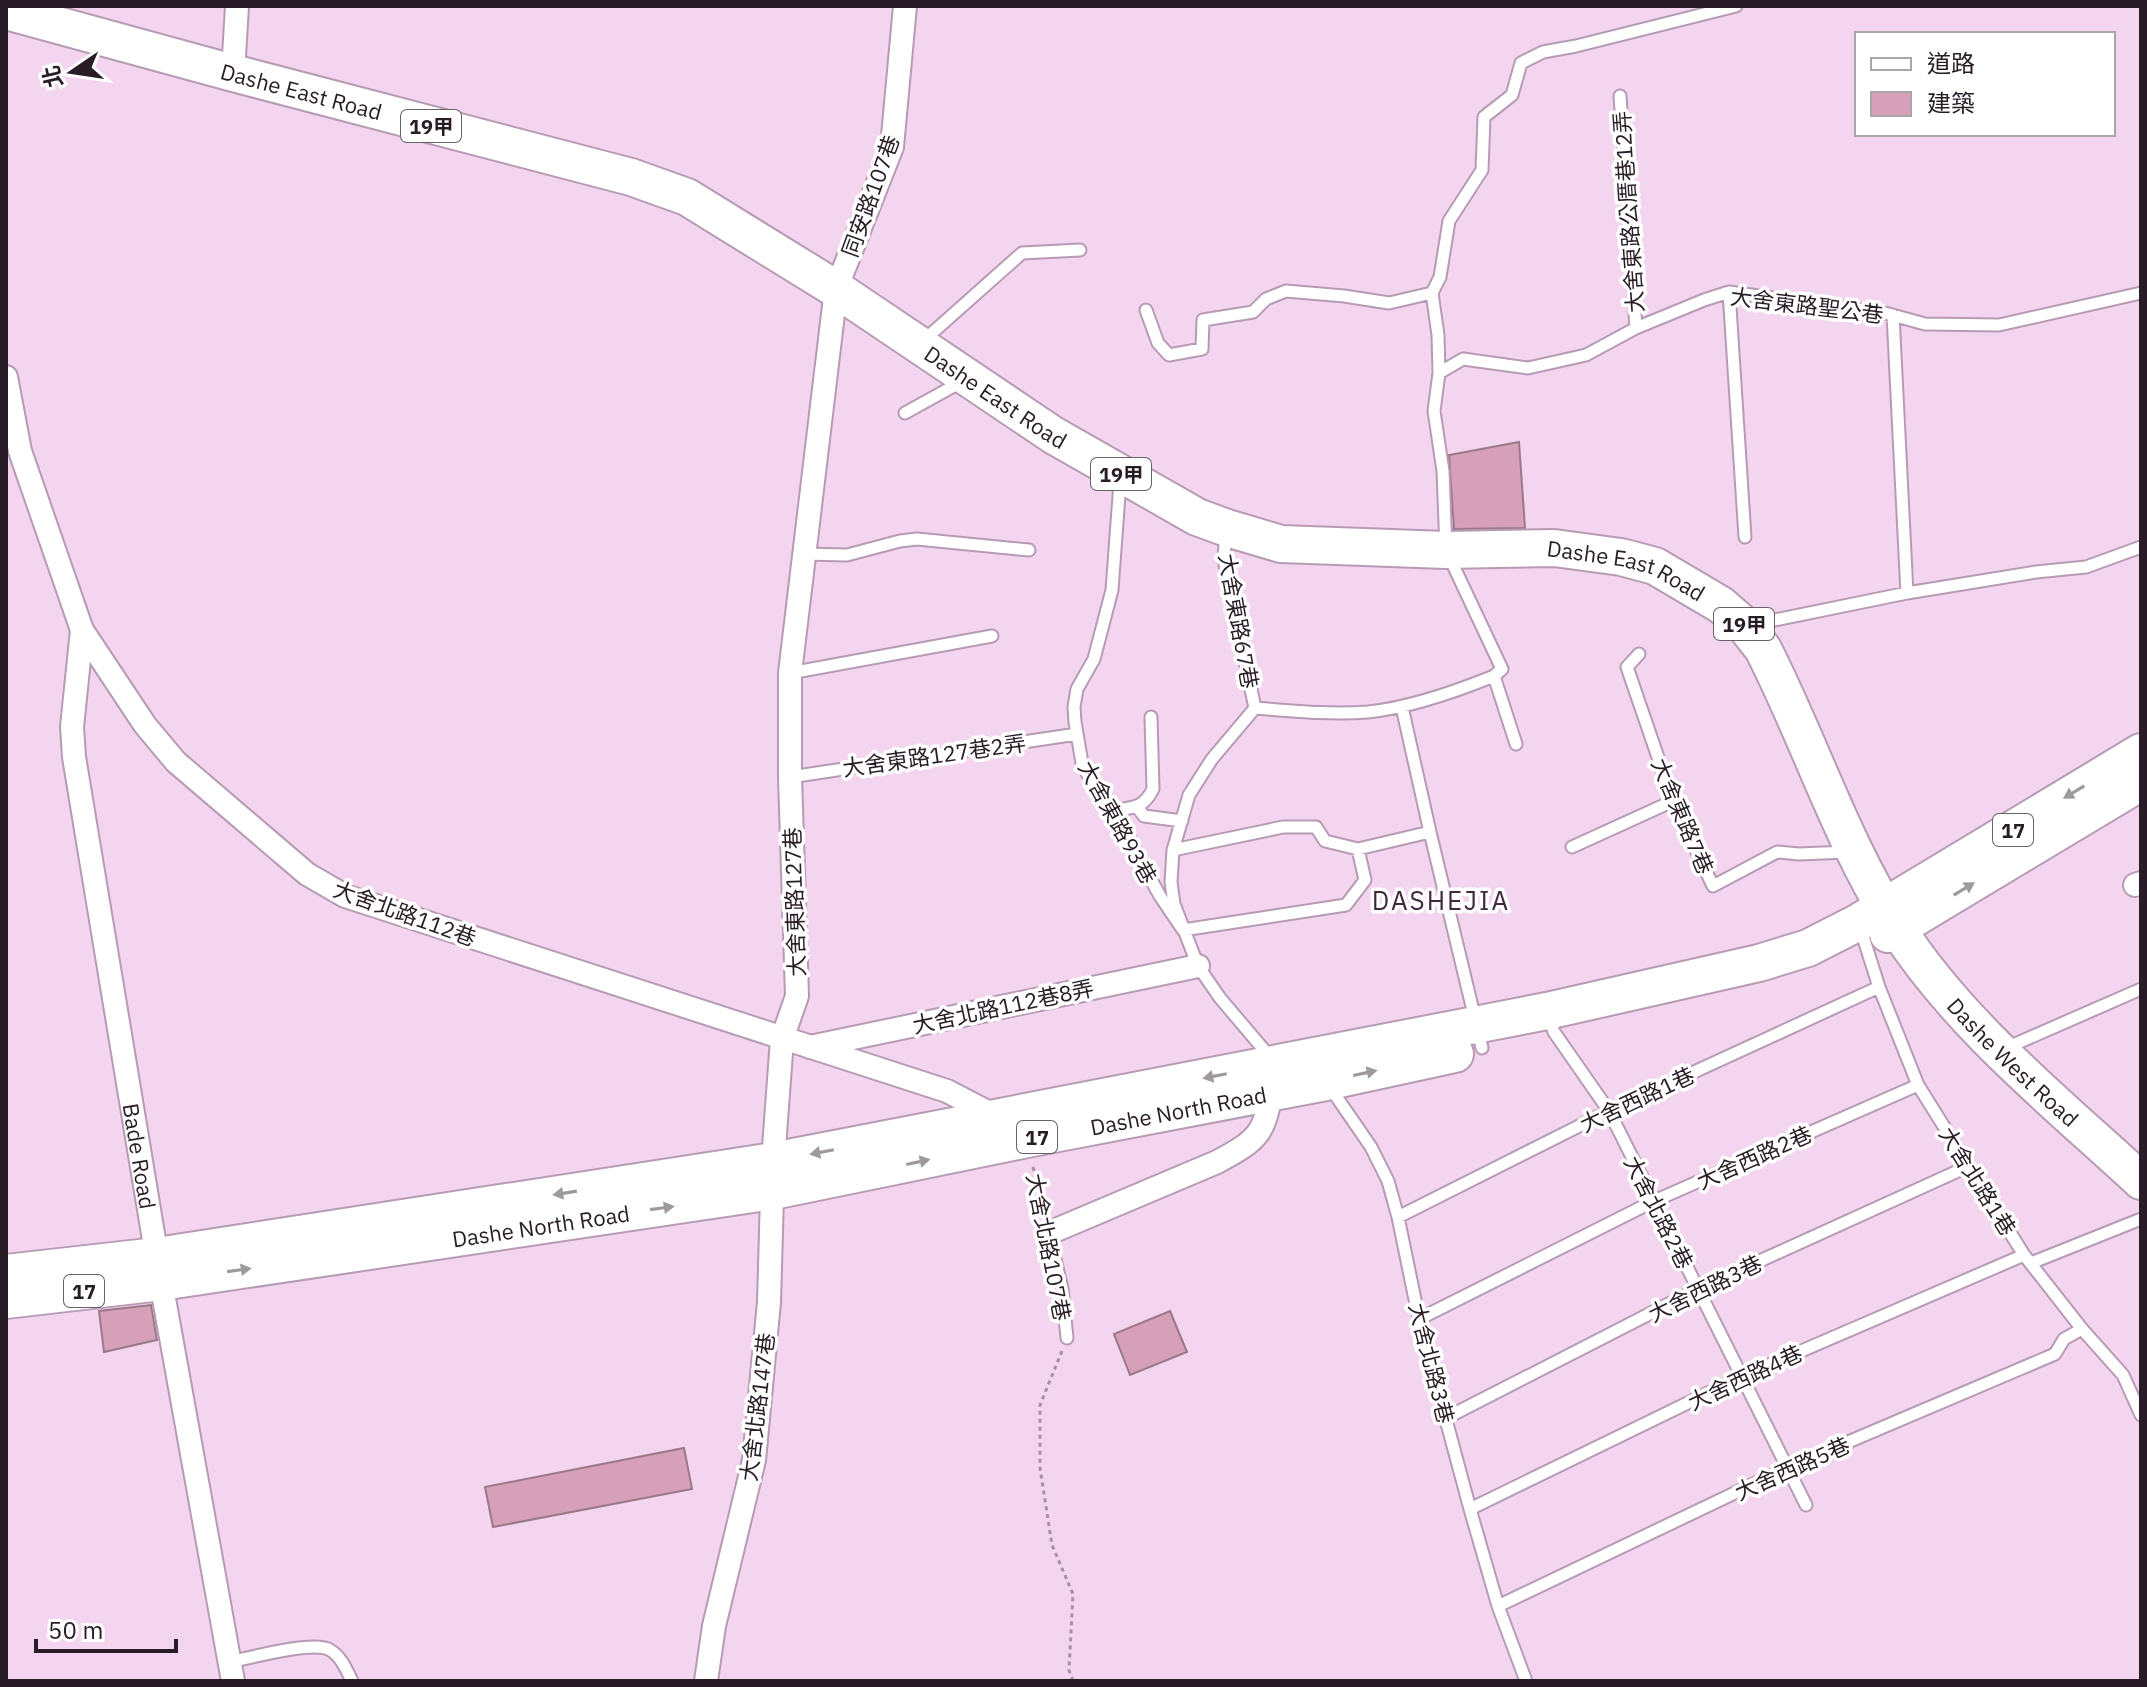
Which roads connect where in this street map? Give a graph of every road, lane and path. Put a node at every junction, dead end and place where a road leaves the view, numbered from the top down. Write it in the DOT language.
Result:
graph roads {
  1 [pos="237,6"];
  2 [pos="905,6"];
  3 [pos="1736,6"];
  4 [pos="6,11"];
  5 [pos="233,73"];
  6 [pos="1620,96"];
  7 [pos="1080,250"];
  8 [pos="836,289"];
  9 [pos="1729,292"];
  10 [pos="1432,293"];
  11 [pos="2141,293"];
  12 [pos="1146,310"];
  13 [pos="1893,315"];
  14 [pos="1636,328"];
  15 [pos="920,344"];
  16 [pos="1439,373"];
  17 [pos="6,377"];
  18 [pos="968,378"];
  19 [pos="905,413"];
  20 [pos="13,448"];
  21 [pos="1121,473"];
  22 [pos="1227,528"];
  23 [pos="1745,537"];
  24 [pos="2141,547"];
  25 [pos="1029,550"];
  26 [pos="1446,550"];
  27 [pos="804,554"];
  28 [pos="1907,593"];
  29 [pos="1745,626"];
  30 [pos="82,630"];
  31 [pos="992,636"];
  32 [pos="1639,654"];
  33 [pos="790,673"];
  34 [pos="1494,676"];
  35 [pos="1402,707"];
  36 [pos="1255,708"];
  37 [pos="1151,717"];
  38 [pos="1077,734"];
  39 [pos="1516,744"];
  40 [pos="2141,752"];
  41 [pos="790,777"];
  42 [pos="2141,782"];
  43 [pos="1673,801"];
  44 [pos="1137,807"];
  45 [pos="1117,810"];
  46 [pos="1182,821"];
  47 [pos="1430,832"];
  48 [pos="1572,847"];
  49 [pos="1358,849"];
  50 [pos="1173,850"];
  51 [pos="1855,852"];
  52 [pos="1877,926"];
  53 [pos="1183,930"];
  54 [pos="1198,966"];
  55 [pos="1879,987"];
  56 [pos="2141,989"];
  57 [pos="1550,1022"];
  58 [pos="1480,1036"];
  59 [pos="782,1039"];
  60 [pos="808,1047"];
  61 [pos="2001,1051"];
  62 [pos="1323,1069"];
  63 [pos="1273,1078"];
  64 [pos="1918,1085"];
  65 [pos="1609,1111"];
  66 [pos="1009,1134"];
  67 [pos="1969,1166"];
  68 [pos="773,1176"];
  69 [pos="2141,1181"];
  70 [pos="1654,1201"];
  71 [pos="1398,1217"];
  72 [pos="2141,1219"];
  73 [pos="1049,1233"];
  74 [pos="2027,1259"];
  75 [pos="159,1269"];
  76 [pos="6,1273"];
  77 [pos="1698,1289"];
  78 [pos="6,1300"];
  79 [pos="1419,1319"];
  80 [pos="2082,1329"];
  81 [pos="1067,1338"];
  82 [pos="1741,1377"];
  83 [pos="2141,1380"];
  84 [pos="2129,1385"];
  85 [pos="2141,1415"];
  86 [pos="1446,1418"];
  87 [pos="1787,1468"];
  88 [pos="1806,1505"];
  89 [pos="1470,1509"];
  90 [pos="1498,1606"];
  91 [pos="231,1672"];
  92 [pos="352,1681"];
  93 [pos="706,1681"];
  94 [pos="1073,1681"];
  95 [pos="1526,1681"];
  1 -- 5 [label="street"];
  2 -- 8 [label="street, 同安路107巷"];
  3 -- 10 [label="lane"];
  4 -- 5 [label="main road, Dashe East Road / 19甲"];
  5 -- 8 [label="main road, Dashe East Road / 19甲"];
  6 -- 14 [label="lane, 大舍東路公厝巷12弄"];
  7 -- 15 [label="lane"];
  8 -- 15 [label="main road, Dashe East Road / 19甲"];
  8 -- 27 [label="street, 大舍東路127巷"];
  9 -- 13 [label="lane, 大舍東路聖公巷"];
  9 -- 14 [label="lane, 大舍東路聖公巷"];
  9 -- 23 [label="lane"];
  10 -- 12 [label="lane"];
  10 -- 16 [label="lane"];
  11 -- 13 [label="lane, 大舍東路聖公巷"];
  13 -- 28 [label="lane"];
  14 -- 16 [label="lane, 大舍東路聖公巷"];
  15 -- 18 [label="main road, Dashe East Road / 19甲"];
  16 -- 26 [label="lane"];
  17 -- 20 [label="street, 大舍北路112巷"];
  18 -- 19 [label="lane"];
  18 -- 21 [label="main road, Dashe East Road / 19甲"];
  20 -- 30 [label="street, 大舍北路112巷"];
  21 -- 22 [label="main road, Dashe East Road / 19甲"];
  21 -- 38 [label="lane, 大舍東路93巷"];
  22 -- 26 [label="main road, Dashe East Road / 19甲"];
  22 -- 36 [label="lane, 大舍東路67巷"];
  24 -- 28 [label="lane"];
  25 -- 27 [label="lane"];
  26 -- 29 [label="main road, Dashe East Road / 19甲"];
  26 -- 34 [label="lane"];
  27 -- 33 [label="street, 大舍東路127巷"];
  28 -- 29 [label="lane"];
  29 -- 51 [label="main road, Dashe East Road / 19甲"];
  30 -- 59 [label="street, 大舍北路112巷"];
  30 -- 75 [label="street, Bade Road"];
  31 -- 33 [label="lane"];
  32 -- 43 [label="lane, 大舍東路7巷"];
  33 -- 41 [label="street, 大舍東路127巷"];
  34 -- 35 [label="lane, 大舍東路67巷"];
  34 -- 39 [label="lane"];
  35 -- 36 [label="lane, 大舍東路67巷"];
  35 -- 47 [label="lane"];
  36 -- 46 [label="lane"];
  37 -- 44 [label="lane"];
  38 -- 41 [label="lane, 大舍東路127巷2弄"];
  38 -- 45 [label="lane, 大舍東路93巷"];
  40 -- 52 [label="main road, 17, one-way"];
  41 -- 59 [label="street, 大舍東路127巷"];
  52 -- 42 [label="main road, 17, one-way"];
  43 -- 48 [label="lane"];
  43 -- 51 [label="lane, 大舍東路7巷"];
  44 -- 45 [label="lane"];
  44 -- 46 [label="lane"];
  45 -- 53 [label="lane, 大舍東路93巷"];
  46 -- 50 [label="lane"];
  47 -- 49 [label="lane"];
  47 -- 58 [label="lane"];
  49 -- 50 [label="lane"];
  49 -- 53 [label="lane"];
  50 -- 53 [label="lane"];
  51 -- 52 [label="main road, Dashe East Road / 19甲"];
  52 -- 55 [label="lane, 大舍北路1巷"];
  52 -- 57 [label="main road, Dashe North Road / 17"];
  52 -- 61 [label="main road, Dashe West Road / 19甲"];
  53 -- 54 [label="lane"];
  54 -- 60 [label="street, 大舍北路112巷8弄"];
  54 -- 63 [label="lane"];
  55 -- 64 [label="lane, 大舍北路1巷"];
  55 -- 65 [label="lane, 大舍西路1巷"];
  56 -- 61 [label="lane"];
  57 -- 58 [label="main road, Dashe North Road / 17"];
  57 -- 65 [label="lane, 大舍北路2巷"];
  58 -- 62 [label="main road, Dashe North Road / 17"];
  59 -- 60 [label="street, 大舍北路112巷"];
  59 -- 68 [label="street, 大舍東路127巷"];
  60 -- 66 [label="street, 大舍北路112巷"];
  61 -- 69 [label="main road, Dashe West Road / 19甲"];
  62 -- 63 [label="main road, Dashe North Road / 17"];
  62 -- 71 [label="lane, 大舍北路3巷"];
  63 -- 66 [label="main road, Dashe North Road / 17"];
  63 -- 73 [label="street"];
  64 -- 67 [label="lane, 大舍北路1巷"];
  64 -- 70 [label="lane, 大舍西路2巷"];
  65 -- 70 [label="lane, 大舍北路2巷"];
  65 -- 71 [label="lane, 大舍西路1巷"];
  66 -- 68 [label="main road, Dashe North Road / 17"];
  66 -- 73 [label="path, 大舍北路107巷"];
  67 -- 74 [label="lane, 大舍北路1巷"];
  67 -- 77 [label="lane, 大舍西路3巷"];
  68 -- 75 [label="main road, Dashe North Road / 17"];
  68 -- 93 [label="street, 大舍北路147巷"];
  70 -- 77 [label="lane, 大舍北路2巷"];
  70 -- 79 [label="lane, 大舍西路2巷"];
  71 -- 79 [label="lane, 大舍北路3巷"];
  72 -- 74 [label="lane, 大舍西路4巷"];
  73 -- 81 [label="lane, 大舍北路107巷"];
  74 -- 80 [label="lane, 大舍北路1巷"];
  74 -- 82 [label="lane, 大舍西路4巷"];
  75 -- 76 [label="main road, 17"];
  75 -- 78 [label="main road, 17"];
  75 -- 91 [label="street, Bade Road"];
  77 -- 82 [label="lane, 大舍北路2巷"];
  77 -- 86 [label="lane, 大舍西路3巷"];
  79 -- 86 [label="lane, 大舍北路3巷"];
  80 -- 84 [label="lane, 大舍北路1巷"];
  80 -- 87 [label="lane, 大舍西路5巷"];
  81 -- 94 [label="path, 大舍北路107巷"];
  82 -- 87 [label="lane, 大舍北路2巷"];
  82 -- 89 [label="lane, 大舍西路4巷"];
  83 -- 84 [label="lane"];
  84 -- 85 [label="lane, 大舍北路1巷"];
  86 -- 89 [label="lane, 大舍北路3巷"];
  87 -- 88 [label="lane, 大舍北路2巷"];
  87 -- 90 [label="lane, 大舍西路5巷"];
  89 -- 90 [label="lane, 大舍北路3巷"];
  90 -- 95 [label="lane, 大舍北路3巷"];
  91 -- 92 [label="lane"];
}
